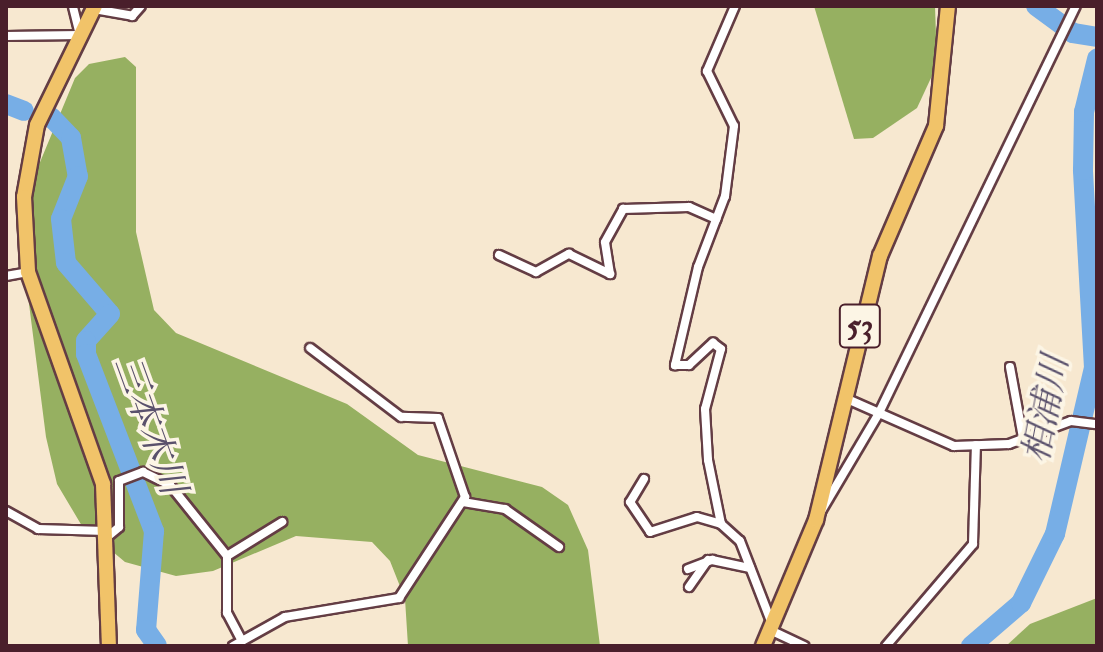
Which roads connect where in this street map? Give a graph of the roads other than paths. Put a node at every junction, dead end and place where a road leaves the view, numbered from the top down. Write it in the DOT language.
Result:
graph roads {
  1 [pos="73,6"];
  2 [pos="141,6"];
  3 [pos="735,6"];
  4 [pos="948,6"];
  5 [pos="1076,6"];
  6 [pos="95,8"];
  7 [pos="80,35"];
  8 [pos="6,36"];
  9 [pos="716,219"];
  10 [pos="499,255"];
  11 [pos="28,272"];
  12 [pos="6,276"];
  13 [pos="310,348"];
  14 [pos="1010,367"];
  15 [pos="845,398"];
  16 [pos="879,413"];
  17 [pos="1097,424"];
  18 [pos="1023,438"];
  19 [pos="976,445"];
  20 [pos="644,479"];
  21 [pos="463,502"];
  22 [pos="6,511"];
  23 [pos="816,520"];
  24 [pos="282,522"];
  25 [pos="721,524"];
  26 [pos="106,535"];
  27 [pos="559,547"];
  28 [pos="227,556"];
  29 [pos="708,560"];
  30 [pos="750,568"];
  31 [pos="688,569"];
  32 [pos="689,587"];
  33 [pos="771,628"];
  34 [pos="238,644"];
  35 [pos="109,646"];
  36 [pos="763,646"];
  37 [pos="805,646"];
  38 [pos="886,646"];
  1 -- 7 [label="street"];
  2 -- 6 [label="street"];
  3 -- 9 [label="street"];
  4 -- 15 [label="main road, 53"];
  5 -- 16 [label="street"];
  6 -- 7 [label="main road"];
  7 -- 8 [label="street"];
  7 -- 11 [label="main road"];
  9 -- 10 [label="street"];
  9 -- 25 [label="street"];
  11 -- 12 [label="street"];
  11 -- 26 [label="main road"];
  13 -- 21 [label="street"];
  14 -- 18 [label="street"];
  15 -- 16 [label="street"];
  15 -- 23 [label="main road, 53"];
  16 -- 19 [label="street"];
  16 -- 23 [label="street"];
  17 -- 18 [label="street"];
  18 -- 19 [label="street"];
  19 -- 38 [label="street"];
  20 -- 25 [label="street"];
  21 -- 27 [label="street"];
  21 -- 34 [label="street"];
  22 -- 26 [label="street"];
  23 -- 33 [label="main road, 53"];
  24 -- 28 [label="street"];
  25 -- 30 [label="street"];
  26 -- 28 [label="street"];
  26 -- 35 [label="main road"];
  28 -- 34 [label="street"];
  29 -- 30 [label="street"];
  29 -- 31 [label="street"];
  29 -- 32 [label="street"];
  30 -- 33 [label="street"];
  33 -- 36 [label="main road, 53"];
  33 -- 37 [label="street"];
}
